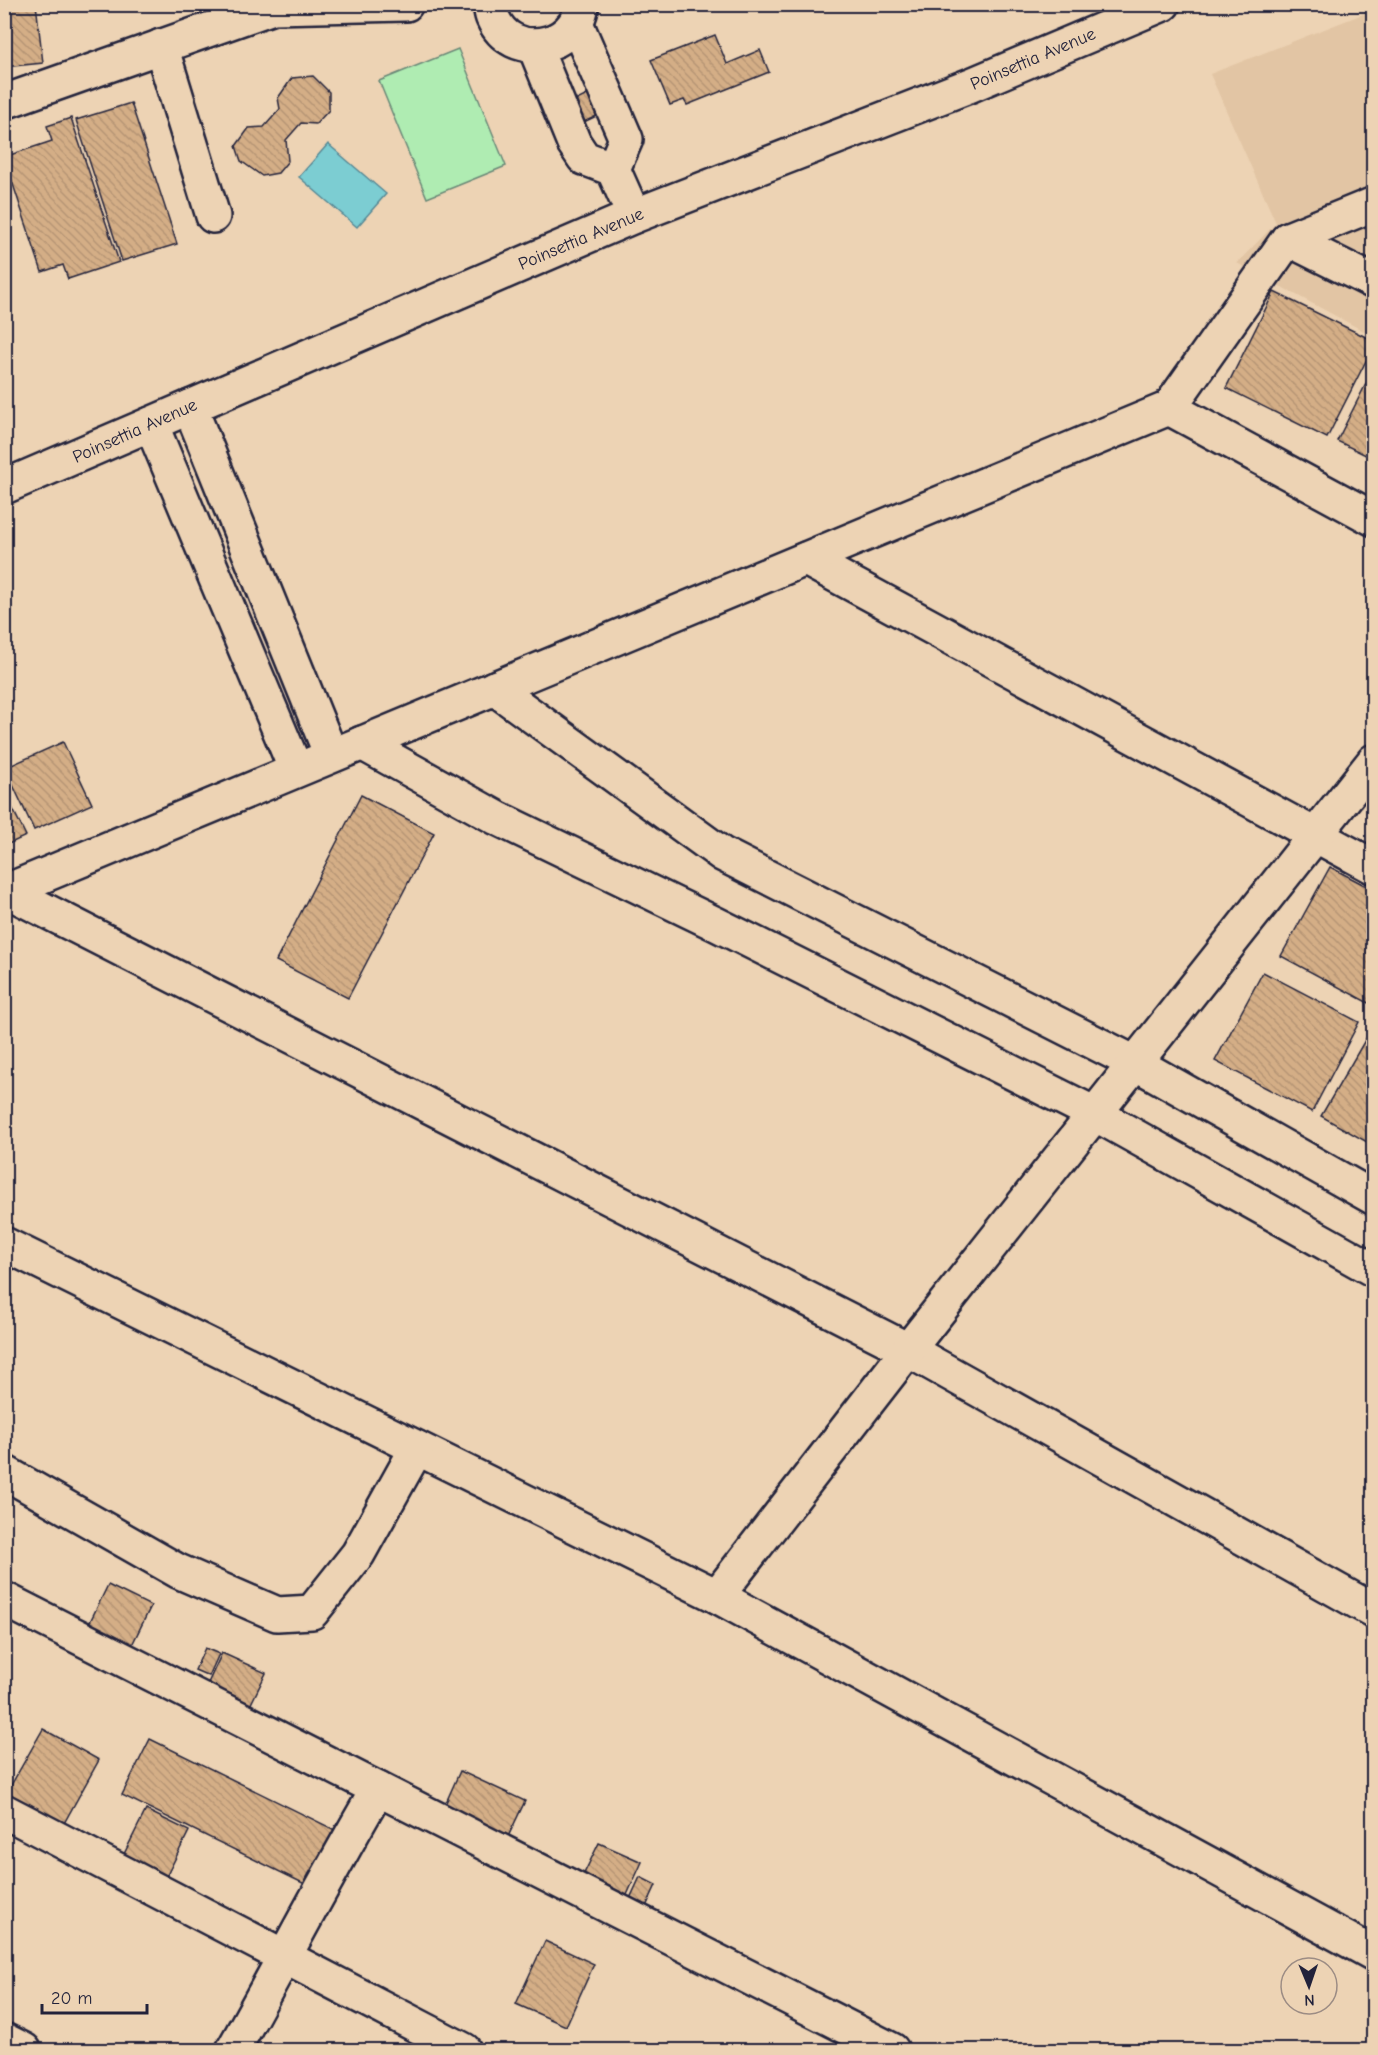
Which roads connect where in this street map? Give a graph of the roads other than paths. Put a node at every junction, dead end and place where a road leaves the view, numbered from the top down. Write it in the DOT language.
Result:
graph roads {
  1 [pos="406,4"];
  2 [pos="490,4"];
  3 [pos="1164,4"];
  4 [pos="579,14"];
  5 [pos="534,45"];
  6 [pos="161,46"];
  7 [pos="4,102"];
  8 [pos="612,169"];
  9 [pos="1374,204"];
  10 [pos="213,216"];
  11 [pos="634,216"];
  12 [pos="1288,239"];
  13 [pos="1374,282"];
  14 [pos="189,407"];
  15 [pos="1169,408"];
  16 [pos="151,424"];
  17 [pos="4,488"];
  18 [pos="1374,519"];
  19 [pos="251,558"];
  20 [pos="806,559"];
  21 [pos="214,573"];
  22 [pos="494,688"];
  23 [pos="362,743"];
  24 [pos="331,755"];
  25 [pos="1374,761"];
  26 [pos="296,770"];
  27 [pos="1316,834"];
  28 [pos="1374,867"];
  29 [pos="6,891"];
  30 [pos="1135,1063"];
  31 [pos="1095,1114"];
  32 [pos="1374,1198"];
  33 [pos="4,1244"];
  34 [pos="1374,1270"];
  35 [pos="908,1350"];
  36 [pos="417,1448"];
  37 [pos="4,1472"];
  38 [pos="717,1596"];
  39 [pos="4,1599"];
  40 [pos="1374,1611"];
  41 [pos="378,1789"];
  42 [pos="4,1811"];
  43 [pos="1374,1954"];
  44 [pos="285,1958"];
  45 [pos="4,2040"];
  46 [pos="24,2050"];
  47 [pos="233,2050"];
  48 [pos="464,2050"];
  49 [pos="892,2050"];
  1 -- 6 [label="street"];
  2 -- 5 [label="street"];
  3 -- 11 [label="street, Poinsettia Avenue"];
  4 -- 5 [label="street"];
  4 -- 8 [label="street"];
  5 -- 8 [label="street"];
  6 -- 7 [label="street"];
  6 -- 10 [label="street"];
  8 -- 11 [label="street"];
  9 -- 12 [label="street"];
  11 -- 14 [label="street, Poinsettia Avenue"];
  12 -- 13 [label="street"];
  12 -- 15 [label="street"];
  14 -- 16 [label="street, Poinsettia Avenue"];
  14 -- 19 [label="street"];
  15 -- 18 [label="street"];
  15 -- 20 [label="street"];
  16 -- 17 [label="street, Poinsettia Avenue"];
  16 -- 21 [label="street"];
  19 -- 21 [label="street"];
  19 -- 24 [label="street"];
  20 -- 22 [label="street"];
  20 -- 27 [label="street"];
  21 -- 26 [label="street"];
  22 -- 23 [label="street"];
  22 -- 30 [label="street"];
  23 -- 24 [label="street"];
  23 -- 31 [label="street"];
  24 -- 26 [label="street"];
  25 -- 27 [label="street"];
  26 -- 29 [label="street"];
  27 -- 28 [label="street"];
  27 -- 30 [label="street"];
  29 -- 35 [label="street"];
  30 -- 31 [label="street"];
  30 -- 32 [label="street"];
  31 -- 34 [label="street"];
  31 -- 35 [label="street"];
  33 -- 36 [label="street"];
  35 -- 38 [label="street"];
  35 -- 40 [label="street"];
  36 -- 37 [label="street"];
  36 -- 38 [label="street"];
  38 -- 43 [label="street"];
  39 -- 41 [label="street"];
  41 -- 44 [label="street"];
  41 -- 49 [label="street"];
  42 -- 44 [label="street"];
  44 -- 47 [label="street"];
  44 -- 48 [label="street"];
  45 -- 46 [label="street"];
}
